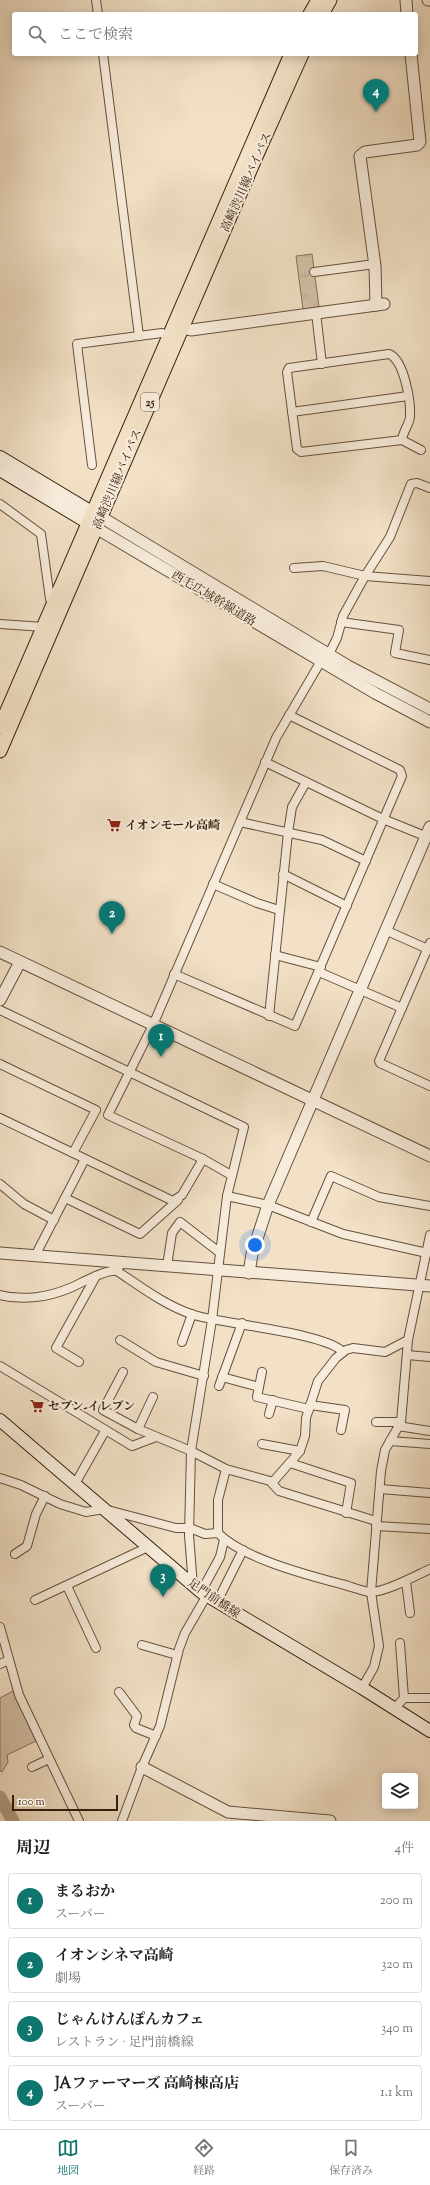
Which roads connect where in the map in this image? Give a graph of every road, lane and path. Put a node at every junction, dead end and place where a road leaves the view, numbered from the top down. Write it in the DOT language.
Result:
graph roads {
  1 [pos="96,0"];
  2 [pos="318,0"];
  3 [pos="330,0"];
  4 [pos="406,0"];
  5 [pos="98,12"];
  6 [pos="311,12"];
  7 [pos="323,12"];
  8 [pos="407,12"];
  9 [pos="103,56"];
  10 [pos="290,56"];
  11 [pos="301,56"];
  12 [pos="411,56"];
  13 [pos="375,264"];
  14 [pos="314,272"];
  15 [pos="316,313"];
  16 [pos="182,328"];
  17 [pos="169,335"];
  18 [pos="139,336"];
  19 [pos="322,364"];
  20 [pos="408,396"];
  21 [pos="292,412"];
  22 [pos="402,440"];
  23 [pos="421,450"];
  24 [pos="0,457"];
  25 [pos="92,465"];
  26 [pos="0,470"];
  27 [pos="430,488"];
  28 [pos="0,504"];
  29 [pos="94,520"];
  30 [pos="294,568"];
  31 [pos="365,576"];
  32 [pos="430,581"];
  33 [pos="55,602"];
  34 [pos="341,622"];
  35 [pos="0,624"];
  36 [pos="44,627"];
  37 [pos="325,657"];
  38 [pos="430,660"];
  39 [pos="430,708"];
  40 [pos="289,715"];
  41 [pos="430,722"];
  42 [pos="0,727"];
  43 [pos="0,751"];
  44 [pos="265,762"];
  45 [pos="306,782"];
  46 [pos="383,819"];
  47 [pos="240,822"];
  48 [pos="288,833"];
  49 [pos="429,834"];
  50 [pos="366,861"];
  51 [pos="283,874"];
  52 [pos="213,884"];
  53 [pos="347,906"];
  54 [pos="279,910"];
  55 [pos="385,930"];
  56 [pos="429,948"];
  57 [pos="0,952"];
  58 [pos="275,955"];
  59 [pos="20,962"];
  60 [pos="320,969"];
  61 [pos="174,974"];
  62 [pos="360,990"];
  63 [pos="0,1000"];
  64 [pos="402,1008"];
  65 [pos="0,1010"];
  66 [pos="269,1016"];
  67 [pos="153,1025"];
  68 [pos="0,1064"];
  69 [pos="130,1071"];
  70 [pos="430,1086"];
  71 [pos="313,1101"];
  72 [pos="0,1118"];
  73 [pos="73,1153"];
  74 [pos="430,1156"];
  75 [pos="85,1159"];
  76 [pos="203,1159"];
  77 [pos="231,1175"];
  78 [pos="0,1184"];
  79 [pos="227,1196"];
  80 [pos="65,1198"];
  81 [pos="178,1200"];
  82 [pos="268,1205"];
  83 [pos="430,1206"];
  84 [pos="54,1220"];
  85 [pos="311,1222"];
  86 [pos="430,1235"];
  87 [pos="219,1252"];
  88 [pos="0,1253"];
  89 [pos="427,1253"];
  90 [pos="35,1256"];
  91 [pos="167,1266"];
  92 [pos="119,1267"];
  93 [pos="217,1270"];
  94 [pos="249,1273"];
  95 [pos="96,1276"];
  96 [pos="418,1285"];
  97 [pos="430,1286"];
  98 [pos="0,1295"];
  99 [pos="192,1314"];
  100 [pos="212,1320"];
  101 [pos="242,1323"];
  102 [pos="120,1340"];
  103 [pos="408,1340"];
  104 [pos="182,1342"];
  105 [pos="343,1352"];
  106 [pos="407,1355"];
  107 [pos="430,1357"];
  108 [pos="79,1362"];
  109 [pos="0,1366"];
  110 [pos="123,1372"];
  111 [pos="262,1372"];
  112 [pos="204,1376"];
  113 [pos="222,1377"];
  114 [pos="219,1386"];
  115 [pos="259,1387"];
  116 [pos="153,1397"];
  117 [pos="272,1400"];
  118 [pos="310,1407"];
  119 [pos="269,1414"];
  120 [pos="0,1420"];
  121 [pos="376,1422"];
  122 [pos="400,1424"];
  123 [pos="138,1429"];
  124 [pos="341,1430"];
  125 [pos="430,1430"];
  126 [pos="105,1431"];
  127 [pos="156,1437"];
  128 [pos="390,1442"];
  129 [pos="262,1444"];
  130 [pos="430,1444"];
  131 [pos="191,1451"];
  132 [pos="300,1451"];
  133 [pos="290,1463"];
  134 [pos="226,1469"];
  135 [pos="0,1478"];
  136 [pos="272,1483"];
  137 [pos="75,1484"];
  138 [pos="380,1489"];
  139 [pos="430,1493"];
  140 [pos="45,1496"];
  141 [pos="104,1509"];
  142 [pos="346,1513"];
  143 [pos="376,1524"];
  144 [pos="190,1528"];
  145 [pos="430,1529"];
  146 [pos="218,1533"];
  147 [pos="224,1540"];
  148 [pos="148,1547"];
  149 [pos="243,1550"];
  150 [pos="15,1554"];
  151 [pos="430,1569"];
  152 [pos="406,1581"];
  153 [pos="66,1586"];
  154 [pos="200,1591"];
  155 [pos="371,1592"];
  156 [pos="35,1600"];
  157 [pos="217,1602"];
  158 [pos="410,1614"];
  159 [pos="0,1627"];
  160 [pos="400,1643"];
  161 [pos="142,1646"];
  162 [pos="96,1648"];
  163 [pos="177,1655"];
  164 [pos="9,1660"];
  165 [pos="0,1664"];
  166 [pos="362,1688"];
  167 [pos="119,1692"];
  168 [pos="404,1698"];
  169 [pos="430,1698"];
  170 [pos="395,1708"];
  171 [pos="430,1731"];
  172 [pos="156,1736"];
  173 [pos="49,1758"];
  174 [pos="32,1767"];
  175 [pos="142,1767"];
  176 [pos="272,1818"];
  177 [pos="79,1821"];
  178 [pos="122,1821"];
  179 [pos="330,1821"];
  1 -- 5 [label="street"];
  2 -- 6 [label="main road"];
  3 -- 7 [label="main road"];
  4 -- 8 [label="street"];
  9 -- 18 [label="street"];
  10 -- 17 [label="main road, 高崎渋川線バイパス / 25"];
  11 -- 16 [label="main road, 高崎渋川線バイパス / 25"];
  12 -- 13 [label="street"];
  13 -- 14 [label="street"];
  13 -- 15 [label="street"];
  15 -- 16 [label="street"];
  15 -- 19 [label="street"];
  16 -- 29 [label="main road, 高崎渋川線バイパス / 25"];
  17 -- 18 [label="street"];
  17 -- 29 [label="main road, 高崎渋川線バイパス / 25"];
  18 -- 25 [label="street"];
  19 -- 20 [label="street"];
  19 -- 21 [label="street"];
  20 -- 21 [label="street"];
  20 -- 22 [label="street"];
  21 -- 22 [label="street"];
  22 -- 23 [label="street"];
  24 -- 29 [label="main road, 西毛広域幹線道路"];
  26 -- 29 [label="main road, 西毛広域幹線道路"];
  27 -- 31 [label="street"];
  28 -- 33 [label="street"];
  29 -- 33 [label="main road, 高崎渋川線バイパス / 25"];
  29 -- 37 [label="street, 西毛広域幹線道路"];
  29 -- 43 [label="main road, 高崎渋川線バイパス / 25"];
  30 -- 31 [label="street"];
  31 -- 32 [label="street"];
  31 -- 34 [label="street"];
  33 -- 36 [label="main road, 高崎渋川線バイパス / 25"];
  34 -- 37 [label="street"];
  34 -- 38 [label="street"];
  35 -- 36 [label="street"];
  36 -- 42 [label="main road, 高崎渋川線バイパス / 25"];
  37 -- 39 [label="street, 西毛広域幹線道路"];
  37 -- 40 [label="street"];
  37 -- 41 [label="street, 西毛広域幹線道路"];
  40 -- 44 [label="street"];
  40 -- 46 [label="street"];
  44 -- 45 [label="street"];
  44 -- 47 [label="street"];
  45 -- 46 [label="street"];
  45 -- 48 [label="street"];
  46 -- 49 [label="street"];
  46 -- 50 [label="street"];
  47 -- 48 [label="street"];
  47 -- 52 [label="street"];
  48 -- 50 [label="street"];
  48 -- 51 [label="street"];
  49 -- 55 [label="street"];
  50 -- 53 [label="street"];
  51 -- 53 [label="street"];
  51 -- 54 [label="street"];
  52 -- 54 [label="street"];
  52 -- 61 [label="street"];
  53 -- 60 [label="street"];
  54 -- 58 [label="street"];
  55 -- 56 [label="street"];
  55 -- 62 [label="street"];
  56 -- 64 [label="street"];
  57 -- 59 [label="street"];
  58 -- 60 [label="street"];
  58 -- 66 [label="street"];
  59 -- 63 [label="street"];
  59 -- 67 [label="street"];
  60 -- 62 [label="street"];
  60 -- 66 [label="street"];
  61 -- 66 [label="street"];
  61 -- 67 [label="street"];
  62 -- 64 [label="street"];
  62 -- 71 [label="street"];
  64 -- 70 [label="street"];
  65 -- 69 [label="street"];
  67 -- 69 [label="street"];
  67 -- 71 [label="street"];
  68 -- 73 [label="street"];
  69 -- 76 [label="street"];
  69 -- 77 [label="street"];
  71 -- 74 [label="street"];
  71 -- 82 [label="street"];
  72 -- 73 [label="street"];
  73 -- 75 [label="street"];
  75 -- 80 [label="street"];
  75 -- 81 [label="street"];
  76 -- 77 [label="street"];
  76 -- 81 [label="street"];
  77 -- 79 [label="street"];
  78 -- 84 [label="street"];
  79 -- 82 [label="street"];
  79 -- 87 [label="street"];
  80 -- 81 [label="street"];
  80 -- 84 [label="street"];
  82 -- 85 [label="street"];
  82 -- 94 [label="street"];
  83 -- 85 [label="street"];
  84 -- 90 [label="street"];
  85 -- 89 [label="street"];
  86 -- 89 [label="street"];
  87 -- 91 [label="street"];
  87 -- 93 [label="street"];
  88 -- 90 [label="street"];
  89 -- 96 [label="street"];
  90 -- 92 [label="street"];
  91 -- 92 [label="street"];
  91 -- 93 [label="street"];
  92 -- 95 [label="street"];
  92 -- 99 [label="street"];
  93 -- 94 [label="street"];
  93 -- 100 [label="street"];
  94 -- 96 [label="street"];
  95 -- 98 [label="street"];
  95 -- 108 [label="street"];
  96 -- 97 [label="street"];
  96 -- 103 [label="street"];
  99 -- 100 [label="street"];
  99 -- 104 [label="street"];
  100 -- 101 [label="street"];
  100 -- 112 [label="street"];
  101 -- 105 [label="street"];
  101 -- 113 [label="street"];
  102 -- 112 [label="street"];
  103 -- 105 [label="street"];
  103 -- 106 [label="street"];
  105 -- 118 [label="street"];
  106 -- 107 [label="street"];
  106 -- 122 [label="street"];
  109 -- 126 [label="street"];
  110 -- 123 [label="street"];
  111 -- 115 [label="street"];
  112 -- 131 [label="street"];
  113 -- 114 [label="street"];
  113 -- 115 [label="street"];
  115 -- 117 [label="street"];
  116 -- 123 [label="street"];
  117 -- 118 [label="street"];
  117 -- 119 [label="street"];
  118 -- 124 [label="street"];
  118 -- 132 [label="street"];
  120 -- 137 [label="main road, 足門前橋線"];
  121 -- 122 [label="street"];
  122 -- 125 [label="street"];
  122 -- 128 [label="street"];
  123 -- 127 [label="street"];
  126 -- 127 [label="street"];
  126 -- 137 [label="street"];
  127 -- 131 [label="street"];
  128 -- 130 [label="street"];
  128 -- 138 [label="street"];
  129 -- 132 [label="street"];
  131 -- 134 [label="street"];
  131 -- 144 [label="street"];
  132 -- 133 [label="street"];
  133 -- 136 [label="street"];
  133 -- 142 [label="street"];
  134 -- 136 [label="street"];
  134 -- 146 [label="street"];
  135 -- 140 [label="street"];
  136 -- 142 [label="street"];
  137 -- 141 [label="main road, 足門前橋線"];
  138 -- 139 [label="street"];
  138 -- 143 [label="street"];
  140 -- 141 [label="street"];
  140 -- 150 [label="street"];
  141 -- 144 [label="street"];
  141 -- 148 [label="main road, 足門前橋線"];
  142 -- 143 [label="street"];
  143 -- 145 [label="street"];
  143 -- 155 [label="street"];
  144 -- 146 [label="street"];
  144 -- 154 [label="street"];
  146 -- 147 [label="street"];
  147 -- 149 [label="street"];
  147 -- 154 [label="street"];
  148 -- 153 [label="street"];
  148 -- 154 [label="main road, 足門前橋線"];
  149 -- 155 [label="street"];
  149 -- 157 [label="street"];
  151 -- 152 [label="street"];
  152 -- 155 [label="street"];
  152 -- 158 [label="street"];
  153 -- 156 [label="street"];
  153 -- 162 [label="street"];
  154 -- 157 [label="main road, 足門前橋線"];
  154 -- 163 [label="street"];
  155 -- 166 [label="street"];
  157 -- 166 [label="main road, 足門前橋線"];
  159 -- 164 [label="street"];
  160 -- 168 [label="street"];
  161 -- 163 [label="street"];
  163 -- 172 [label="street"];
  164 -- 165 [label="street"];
  164 -- 173 [label="street"];
  166 -- 170 [label="main road, 足門前橋線"];
  167 -- 172 [label="street"];
  168 -- 169 [label="street"];
  168 -- 170 [label="street"];
  170 -- 171 [label="main road, 足門前橋線"];
  172 -- 175 [label="street"];
  173 -- 174 [label="street"];
  173 -- 177 [label="street"];
  175 -- 176 [label="street"];
  175 -- 178 [label="street"];
  176 -- 179 [label="street"];
}
